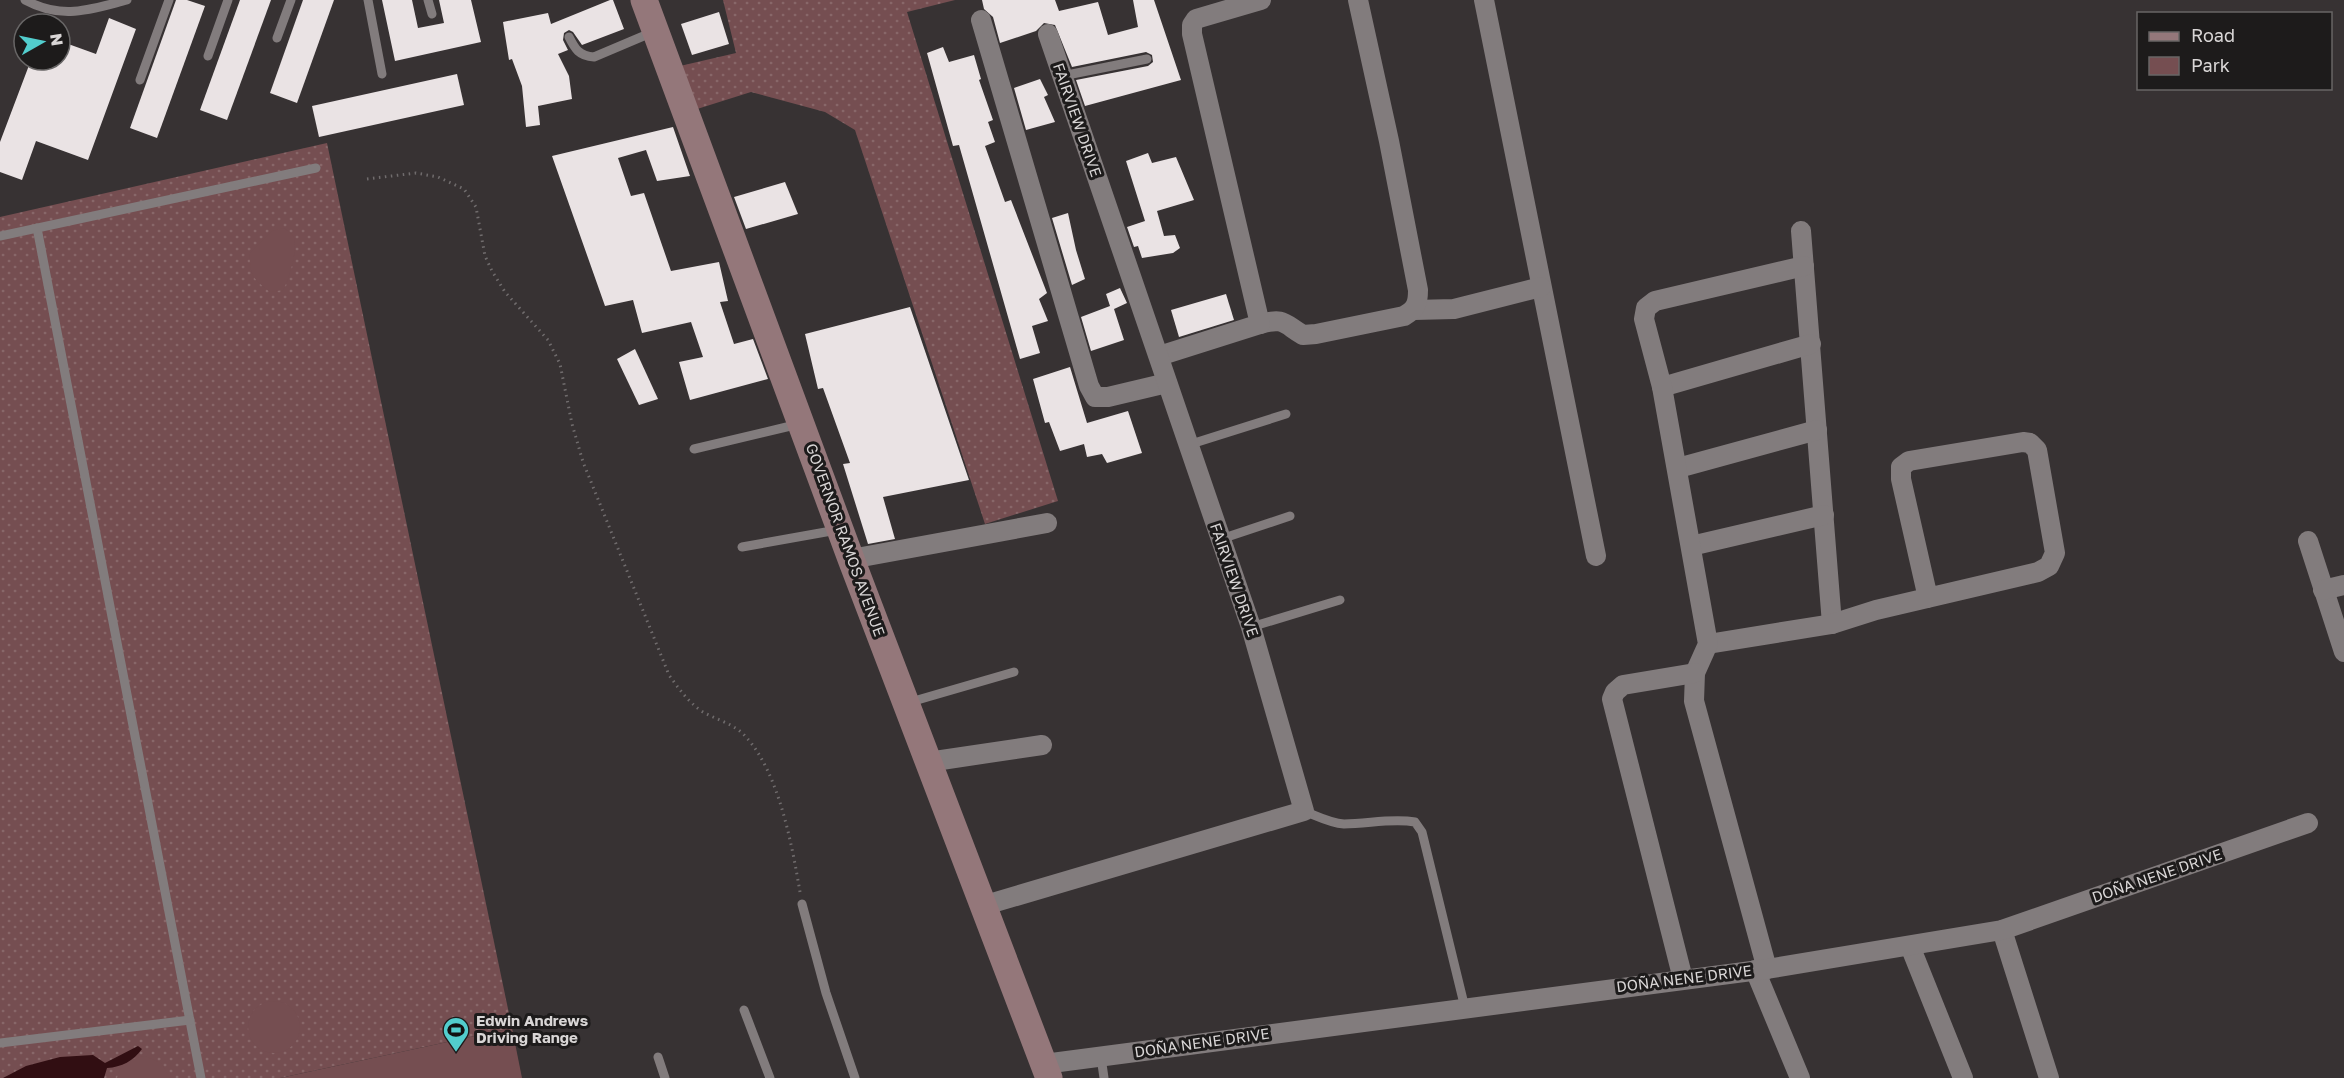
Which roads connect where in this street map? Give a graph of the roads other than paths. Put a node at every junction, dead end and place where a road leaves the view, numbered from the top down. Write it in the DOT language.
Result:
graph roads {
  1 [pos="25,0"];
  2 [pos="127,0"];
  3 [pos="169,0"];
  4 [pos="228,0"];
  5 [pos="291,0"];
  6 [pos="368,0"];
  7 [pos="428,0"];
  8 [pos="644,0"];
  9 [pos="1261,0"];
  10 [pos="1358,0"];
  11 [pos="1484,0"];
  12 [pos="432,14"];
  13 [pos="981,20"];
  14 [pos="656,31"];
  15 [pos="1048,34"];
  16 [pos="569,37"];
  17 [pos="276,38"];
  18 [pos="208,56"];
  19 [pos="1147,59"];
  20 [pos="382,74"];
  21 [pos="1062,76"];
  22 [pos="141,80"];
  23 [pos="316,168"];
  24 [pos="37,228"];
  25 [pos="1801,231"];
  26 [pos="0,236"];
  27 [pos="1804,266"];
  28 [pos="1541,287"];
  29 [pos="1414,310"];
  30 [pos="1260,324"];
  31 [pos="1811,344"];
  32 [pos="1159,356"];
  33 [pos="1167,383"];
  34 [pos="1662,387"];
  35 [pos="1286,414"];
  36 [pos="802,423"];
  37 [pos="1817,430"];
  38 [pos="1188,445"];
  39 [pos="694,449"];
  40 [pos="1678,468"];
  41 [pos="1824,515"];
  42 [pos="1290,516"];
  43 [pos="1047,523"];
  44 [pos="840,530"];
  45 [pos="1221,539"];
  46 [pos="2308,541"];
  47 [pos="1690,546"];
  48 [pos="742,547"];
  49 [pos="1596,556"];
  50 [pos="851,559"];
  51 [pos="2344,585"];
  52 [pos="2323,590"];
  53 [pos="1928,598"];
  54 [pos="1340,600"];
  55 [pos="1832,624"];
  56 [pos="1251,627"];
  57 [pos="1708,644"];
  58 [pos="2344,652"];
  59 [pos="1014,672"];
  60 [pos="1695,673"];
  61 [pos="905,703"];
  62 [pos="1042,745"];
  63 [pos="928,762"];
  64 [pos="1304,811"];
  65 [pos="2308,823"];
  66 [pos="802,904"];
  67 [pos="982,906"];
  68 [pos="2002,930"];
  69 [pos="1910,946"];
  70 [pos="1761,969"];
  71 [pos="1683,979"];
  72 [pos="1465,1008"];
  73 [pos="744,1010"];
  74 [pos="190,1020"];
  75 [pos="0,1043"];
  76 [pos="658,1057"];
  77 [pos="1101,1057"];
  78 [pos="1046,1071"];
  79 [pos="201,1078"];
  80 [pos="665,1078"];
  81 [pos="770,1078"];
  82 [pos="855,1078"];
  83 [pos="1104,1078"];
  84 [pos="1800,1078"];
  85 [pos="1963,1078"];
  86 [pos="2049,1078"];
  1 -- 2 [label="lane"];
  3 -- 22 [label="lane"];
  4 -- 18 [label="lane"];
  5 -- 17 [label="lane"];
  6 -- 20 [label="lane"];
  7 -- 12 [label="lane"];
  8 -- 14 [label="main road, GOVERNOR RAMOS AVENUE"];
  9 -- 30 [label="street"];
  10 -- 29 [label="street"];
  11 -- 28 [label="street"];
  13 -- 33 [label="street"];
  14 -- 16 [label="lane"];
  14 -- 36 [label="main road, GOVERNOR RAMOS AVENUE"];
  15 -- 21 [label="street, FAIRVIEW DRIVE"];
  19 -- 21 [label="lane"];
  21 -- 32 [label="street, FAIRVIEW DRIVE"];
  23 -- 24 [label="lane"];
  24 -- 26 [label="lane"];
  24 -- 74 [label="lane"];
  25 -- 27 [label="street"];
  27 -- 31 [label="street"];
  27 -- 34 [label="street"];
  28 -- 29 [label="street"];
  28 -- 49 [label="street"];
  29 -- 30 [label="street"];
  30 -- 32 [label="street"];
  31 -- 34 [label="street"];
  31 -- 37 [label="street"];
  32 -- 33 [label="street, FAIRVIEW DRIVE"];
  33 -- 38 [label="street, FAIRVIEW DRIVE"];
  34 -- 40 [label="street"];
  35 -- 38 [label="lane"];
  36 -- 39 [label="lane"];
  36 -- 44 [label="main road, GOVERNOR RAMOS AVENUE"];
  37 -- 40 [label="street"];
  37 -- 41 [label="street"];
  38 -- 45 [label="street, FAIRVIEW DRIVE"];
  40 -- 47 [label="street"];
  41 -- 47 [label="street"];
  41 -- 55 [label="street"];
  42 -- 45 [label="lane"];
  43 -- 50 [label="street"];
  44 -- 48 [label="lane"];
  44 -- 50 [label="main road, GOVERNOR RAMOS AVENUE"];
  45 -- 56 [label="street, FAIRVIEW DRIVE"];
  46 -- 52 [label="street"];
  47 -- 57 [label="street"];
  50 -- 61 [label="main road, GOVERNOR RAMOS AVENUE"];
  51 -- 52 [label="street"];
  52 -- 58 [label="street"];
  53 -- 53 [label="street"];
  53 -- 55 [label="street"];
  54 -- 56 [label="lane"];
  55 -- 57 [label="street"];
  56 -- 64 [label="street, FAIRVIEW DRIVE"];
  57 -- 60 [label="street"];
  59 -- 61 [label="lane"];
  60 -- 70 [label="street"];
  60 -- 71 [label="street"];
  61 -- 63 [label="main road, GOVERNOR RAMOS AVENUE"];
  62 -- 63 [label="street"];
  63 -- 67 [label="main road, GOVERNOR RAMOS AVENUE"];
  64 -- 67 [label="street"];
  64 -- 72 [label="lane"];
  65 -- 68 [label="street, DOÑA NENE DRIVE"];
  66 -- 82 [label="lane"];
  67 -- 78 [label="main road, GOVERNOR RAMOS AVENUE"];
  68 -- 69 [label="street, DOÑA NENE DRIVE"];
  68 -- 86 [label="street"];
  69 -- 70 [label="street, DOÑA NENE DRIVE"];
  69 -- 85 [label="street"];
  70 -- 71 [label="street, DOÑA NENE DRIVE"];
  70 -- 84 [label="street"];
  71 -- 72 [label="street, DOÑA NENE DRIVE"];
  72 -- 77 [label="street, DOÑA NENE DRIVE"];
  73 -- 81 [label="lane"];
  74 -- 75 [label="lane"];
  74 -- 79 [label="lane"];
  76 -- 80 [label="lane"];
  77 -- 78 [label="street, DOÑA NENE DRIVE"];
  77 -- 83 [label="lane"];
}
